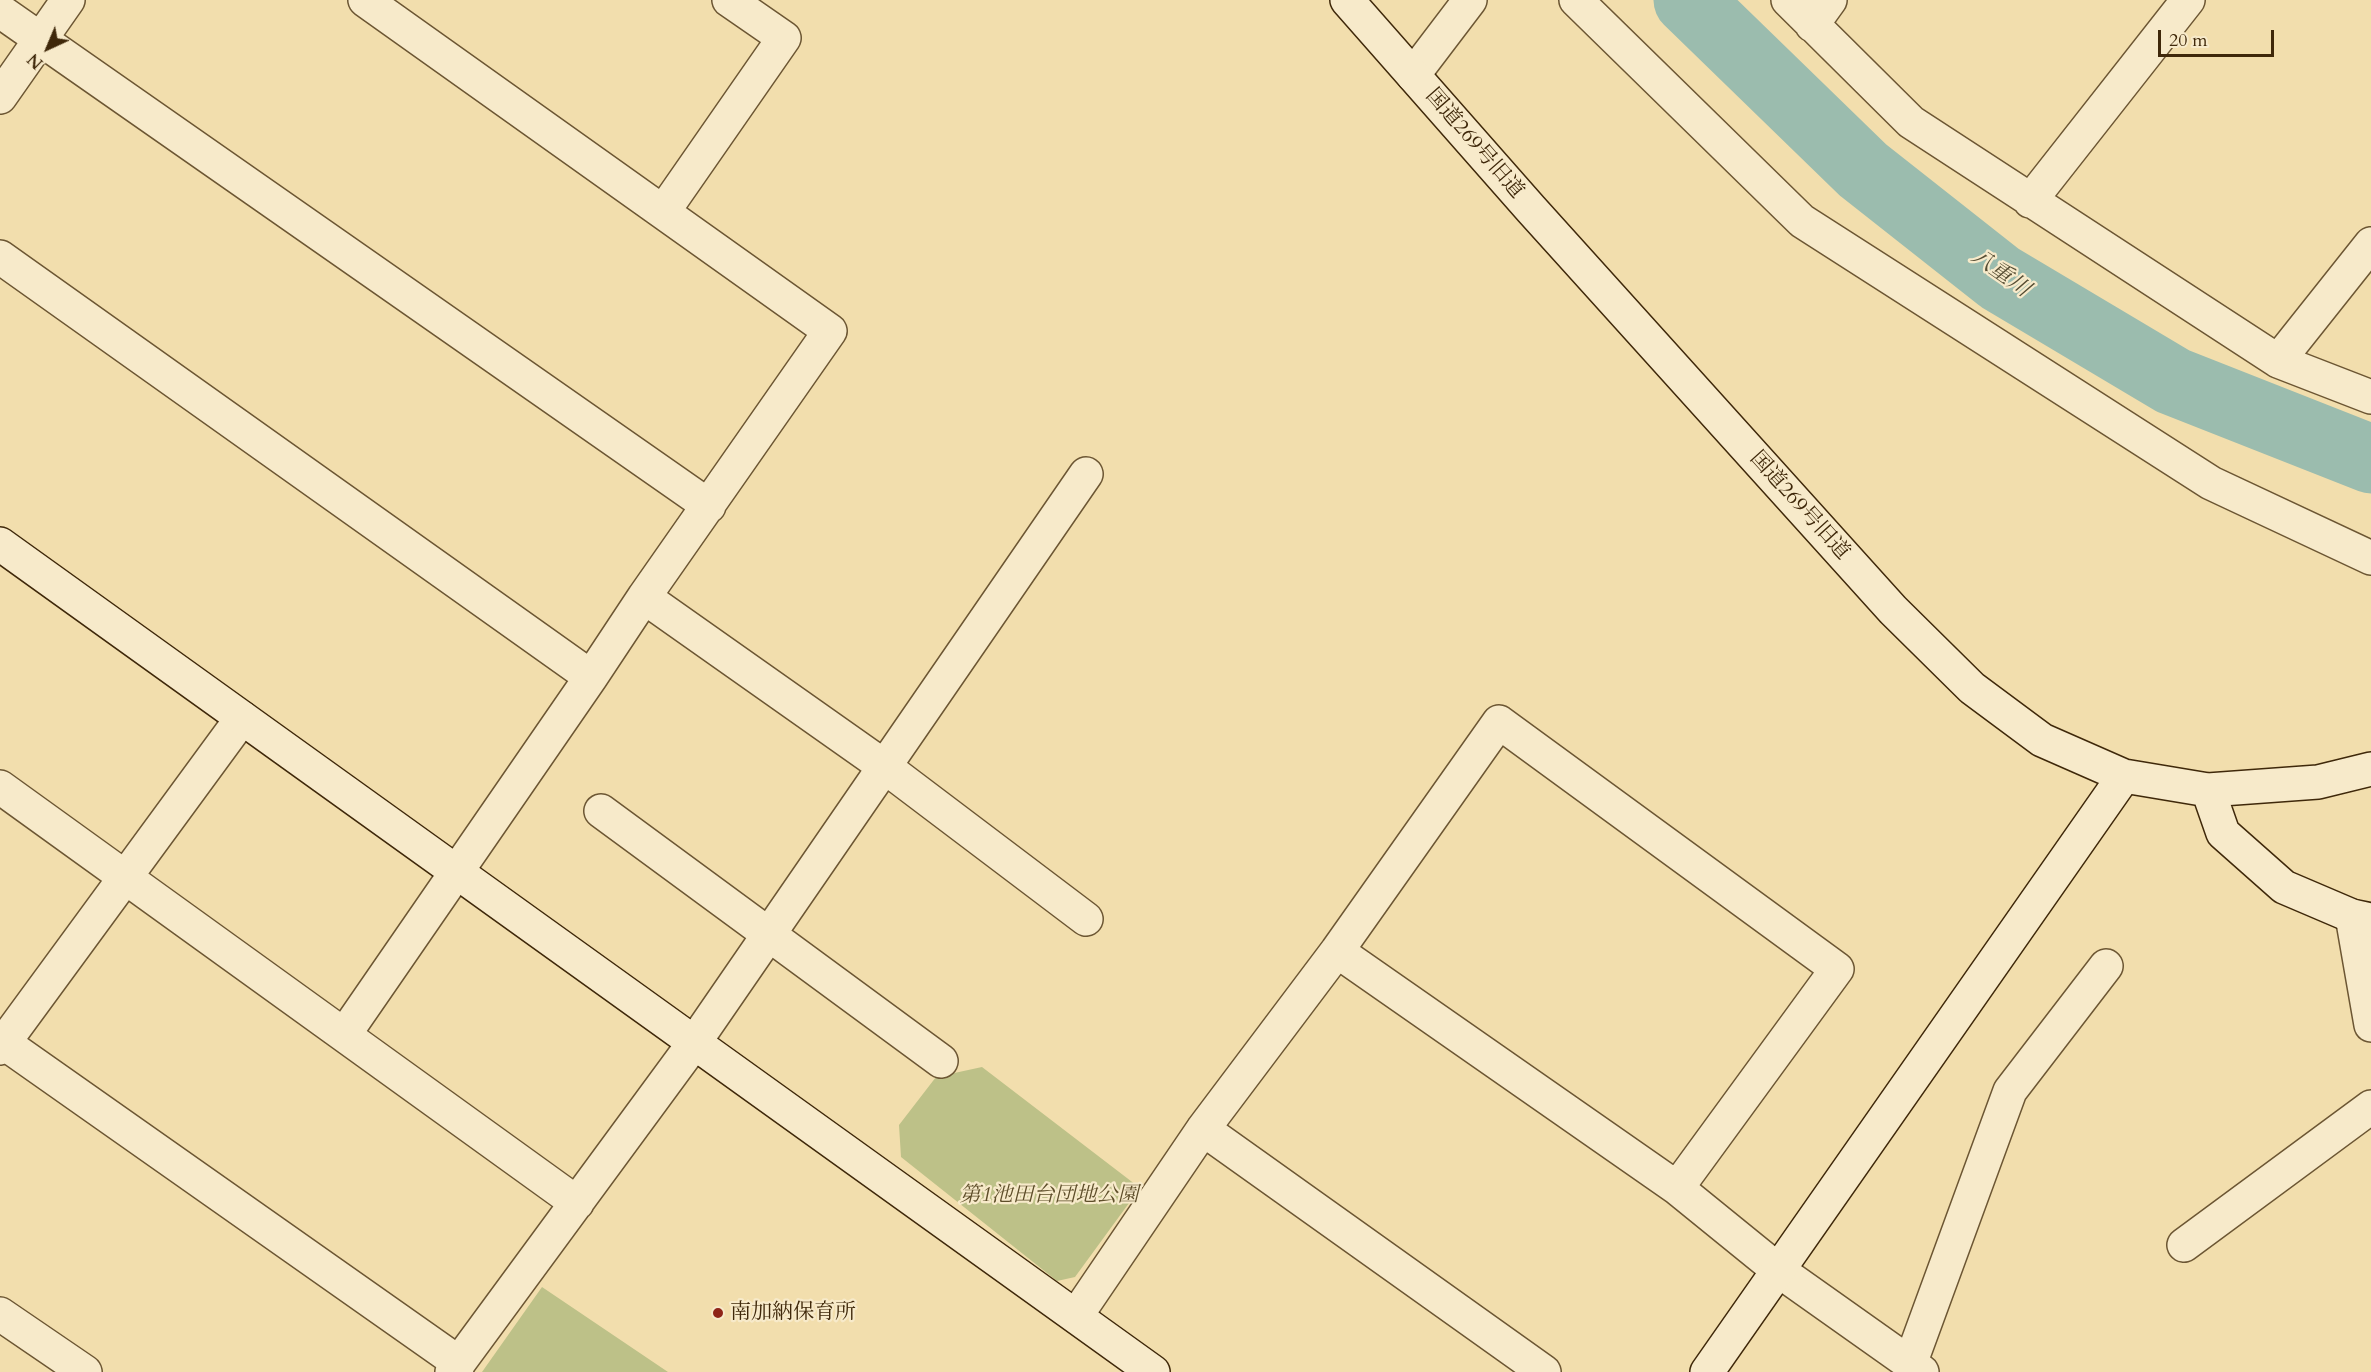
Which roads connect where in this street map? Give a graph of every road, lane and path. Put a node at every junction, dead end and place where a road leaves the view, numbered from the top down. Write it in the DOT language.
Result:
graph roads {
  1 [pos="68,0"];
  2 [pos="366,0"];
  3 [pos="729,0"];
  4 [pos="1347,0"];
  5 [pos="1470,0"];
  6 [pos="1576,0"];
  7 [pos="1788,0"];
  8 [pos="2188,0"];
  9 [pos="0,11"];
  10 [pos="1821,12"];
  11 [pos="41,38"];
  12 [pos="1413,75"];
  13 [pos="0,97"];
  14 [pos="2030,201"];
  15 [pos="663,212"];
  16 [pos="2371,244"];
  17 [pos="0,257"];
  18 [pos="2278,361"];
  19 [pos="2371,397"];
  20 [pos="1086,474"];
  21 [pos="709,506"];
  22 [pos="0,544"];
  23 [pos="2371,558"];
  24 [pos="644,597"];
  25 [pos="591,677"];
  26 [pos="242,718"];
  27 [pos="885,767"];
  28 [pos="2371,769"];
  29 [pos="2124,776"];
  30 [pos="0,787"];
  31 [pos="2208,790"];
  32 [pos="601,811"];
  33 [pos="456,872"];
  34 [pos="125,878"];
  35 [pos="2361,918"];
  36 [pos="1086,920"];
  37 [pos="768,936"];
  38 [pos="1337,951"];
  39 [pos="2106,966"];
  40 [pos="2371,1025"];
  41 [pos="344,1035"];
  42 [pos="694,1043"];
  43 [pos="1,1044"];
  44 [pos="941,1061"];
  45 [pos="2371,1107"];
  46 [pos="1203,1130"];
  47 [pos="1677,1188"];
  48 [pos="577,1203"];
  49 [pos="2184,1245"];
  50 [pos="1778,1270"];
  51 [pos="0,1314"];
  52 [pos="1076,1316"];
  53 [pos="455,1368"];
  54 [pos="1916,1368"];
  55 [pos="85,1372"];
  56 [pos="1153,1372"];
  57 [pos="1544,1372"];
  58 [pos="1707,1372"];
  1 -- 11 [label="street"];
  2 -- 15 [label="street"];
  3 -- 15 [label="street"];
  4 -- 12 [label="street, 国道269号旧道"];
  5 -- 12 [label="street"];
  6 -- 23 [label="street"];
  7 -- 10 [label="street"];
  8 -- 14 [label="street"];
  9 -- 11 [label="street"];
  10 -- 14 [label="street"];
  11 -- 13 [label="street"];
  11 -- 21 [label="street"];
  12 -- 29 [label="street, 国道269号旧道"];
  14 -- 18 [label="street"];
  15 -- 21 [label="street"];
  16 -- 18 [label="street"];
  17 -- 25 [label="street"];
  18 -- 19 [label="street"];
  20 -- 27 [label="street"];
  21 -- 24 [label="street"];
  22 -- 26 [label="street"];
  24 -- 25 [label="street"];
  24 -- 27 [label="street"];
  25 -- 33 [label="street"];
  26 -- 33 [label="street"];
  26 -- 34 [label="street"];
  27 -- 36 [label="street"];
  27 -- 37 [label="street"];
  28 -- 31 [label="street, 国道269号旧道"];
  29 -- 31 [label="street, 国道269号旧道"];
  29 -- 50 [label="street"];
  30 -- 34 [label="street"];
  31 -- 35 [label="street"];
  32 -- 37 [label="street"];
  33 -- 41 [label="street"];
  33 -- 42 [label="street"];
  34 -- 41 [label="street"];
  34 -- 43 [label="street"];
  35 -- 40 [label="street"];
  37 -- 42 [label="street"];
  37 -- 44 [label="street"];
  38 -- 46 [label="street"];
  38 -- 47 [label="street"];
  38 -- 47 [label="street"];
  39 -- 54 [label="street"];
  41 -- 48 [label="street"];
  42 -- 48 [label="street"];
  42 -- 52 [label="street"];
  43 -- 53 [label="street"];
  45 -- 49 [label="street"];
  46 -- 52 [label="street"];
  46 -- 57 [label="street"];
  47 -- 50 [label="street"];
  48 -- 53 [label="street"];
  50 -- 54 [label="street"];
  50 -- 58 [label="street"];
  51 -- 55 [label="street"];
  52 -- 56 [label="street"];
}
